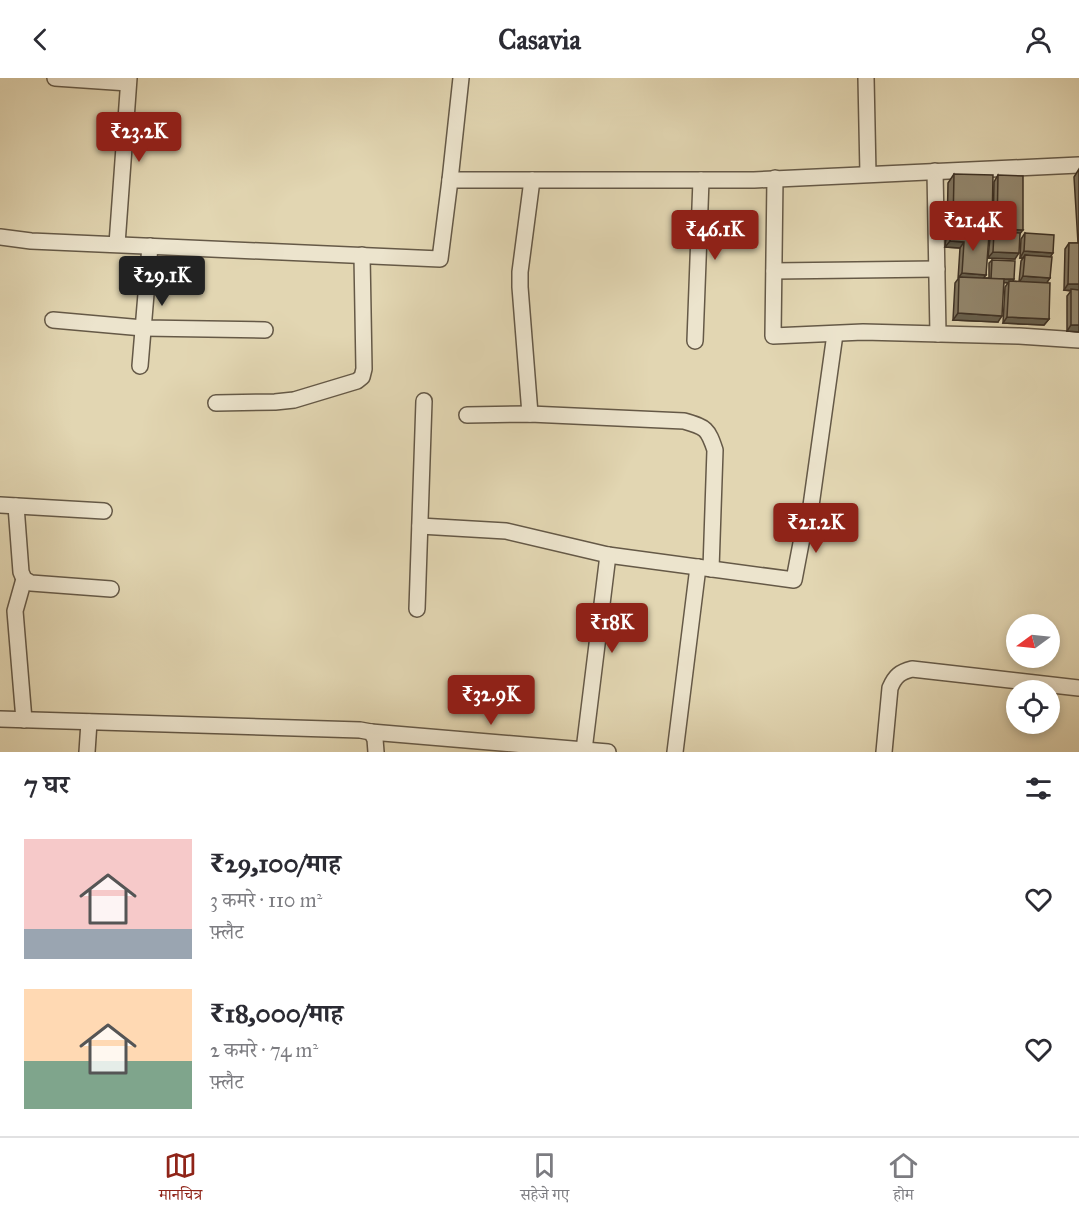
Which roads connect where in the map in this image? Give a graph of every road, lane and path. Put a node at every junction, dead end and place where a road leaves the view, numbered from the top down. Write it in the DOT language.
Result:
graph roads {
  1 [pos="55,78"];
  2 [pos="460,78"];
  3 [pos="866,78"];
  4 [pos="129,81"];
  5 [pos="1079,165"];
  6 [pos="936,171"];
  7 [pos="868,174"];
  8 [pos="775,178"];
  9 [pos="450,180"];
  10 [pos="532,180"];
  11 [pos="701,180"];
  12 [pos="0,237"];
  13 [pos="117,244"];
  14 [pos="150,246"];
  15 [pos="362,255"];
  16 [pos="937,269"];
  17 [pos="774,271"];
  18 [pos="53,320"];
  19 [pos="143,328"];
  20 [pos="265,330"];
  21 [pos="835,334"];
  22 [pos="938,334"];
  23 [pos="1079,340"];
  24 [pos="695,341"];
  25 [pos="140,366"];
  26 [pos="424,401"];
  27 [pos="216,403"];
  28 [pos="530,414"];
  29 [pos="467,415"];
  30 [pos="0,505"];
  31 [pos="16,506"];
  32 [pos="104,511"];
  33 [pos="420,526"];
  34 [pos="608,555"];
  35 [pos="704,568"];
  36 [pos="24,579"];
  37 [pos="111,589"];
  38 [pos="417,609"];
  39 [pos="1079,688"];
  40 [pos="0,719"];
  41 [pos="24,720"];
  42 [pos="90,722"];
  43 [pos="371,732"];
  44 [pos="584,750"];
  45 [pos="87,752"];
  46 [pos="376,752"];
  47 [pos="608,752"];
  48 [pos="675,752"];
  49 [pos="884,752"];
  1 -- 4 [label="street"];
  2 -- 9 [label="street"];
  3 -- 7 [label="street"];
  4 -- 13 [label="street"];
  5 -- 6 [label="street"];
  6 -- 7 [label="street"];
  6 -- 16 [label="street"];
  7 -- 8 [label="street"];
  8 -- 11 [label="street"];
  8 -- 17 [label="street"];
  9 -- 10 [label="street"];
  9 -- 15 [label="street"];
  10 -- 11 [label="street"];
  10 -- 28 [label="street"];
  11 -- 24 [label="street"];
  12 -- 13 [label="street"];
  13 -- 14 [label="street"];
  14 -- 15 [label="street"];
  14 -- 19 [label="street"];
  15 -- 27 [label="street"];
  16 -- 17 [label="street"];
  16 -- 22 [label="street"];
  17 -- 21 [label="street"];
  18 -- 19 [label="street"];
  19 -- 20 [label="street"];
  19 -- 25 [label="street"];
  21 -- 22 [label="street"];
  21 -- 35 [label="street"];
  22 -- 23 [label="street"];
  26 -- 33 [label="street"];
  28 -- 29 [label="street"];
  28 -- 35 [label="street"];
  30 -- 31 [label="street"];
  31 -- 32 [label="street"];
  31 -- 36 [label="street"];
  33 -- 34 [label="street"];
  33 -- 38 [label="street"];
  34 -- 35 [label="street"];
  34 -- 44 [label="street"];
  35 -- 48 [label="street"];
  36 -- 37 [label="street"];
  36 -- 41 [label="street"];
  39 -- 49 [label="street"];
  40 -- 41 [label="street"];
  41 -- 42 [label="street"];
  42 -- 43 [label="street"];
  42 -- 45 [label="street"];
  43 -- 44 [label="street"];
  43 -- 46 [label="street"];
  44 -- 47 [label="street"];
}
